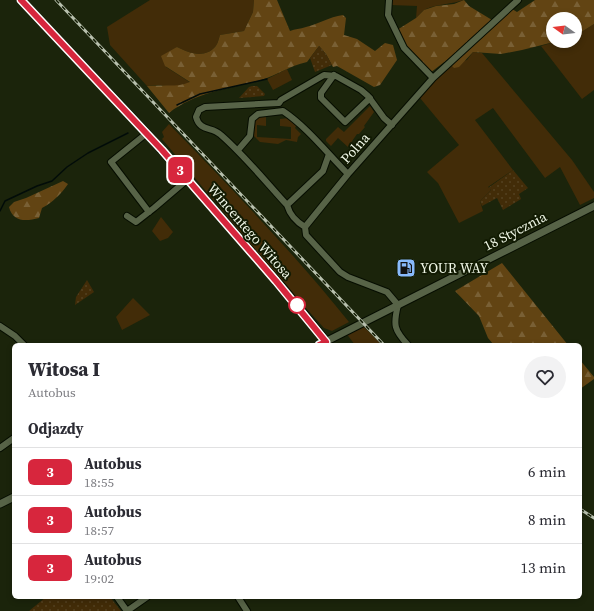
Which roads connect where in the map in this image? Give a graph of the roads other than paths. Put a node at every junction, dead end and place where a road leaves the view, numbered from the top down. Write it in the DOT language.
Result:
graph roads {
  1 [pos="21,0"];
  2 [pos="389,0"];
  3 [pos="518,0"];
  4 [pos="334,75"];
  5 [pos="319,78"];
  6 [pos="433,78"];
  7 [pos="329,82"];
  8 [pos="370,98"];
  9 [pos="392,125"];
  10 [pos="147,133"];
  11 [pos="238,150"];
  12 [pos="329,154"];
  13 [pos="348,174"];
  14 [pos="188,179"];
  15 [pos="287,205"];
  16 [pos="594,206"];
  17 [pos="149,212"];
  18 [pos="127,216"];
  19 [pos="305,227"];
  20 [pos="398,305"];
  21 [pos="0,326"];
  22 [pos="326,342"];
  23 [pos="22,343"];
  24 [pos="406,343"];
  25 [pos="12,439"];
  26 [pos="0,448"];
  27 [pos="12,498"];
  28 [pos="0,504"];
  29 [pos="118,599"];
  30 [pos="144,599"];
  31 [pos="239,599"];
  32 [pos="127,611"];
  33 [pos="247,611"];
  1 -- 10 [label="street, Wincentego Witosa"];
  2 -- 6 [label="street"];
  3 -- 6 [label="street, Polna"];
  4 -- 5 [label="street"];
  4 -- 7 [label="street"];
  4 -- 8 [label="street"];
  5 -- 7 [label="street"];
  5 -- 11 [label="street"];
  6 -- 9 [label="street, Polna"];
  7 -- 8 [label="street"];
  8 -- 9 [label="street"];
  9 -- 13 [label="street, Polna"];
  10 -- 14 [label="street, Wincentego Witosa"];
  10 -- 17 [label="street"];
  11 -- 12 [label="street"];
  11 -- 15 [label="street"];
  12 -- 13 [label="street"];
  12 -- 15 [label="street"];
  13 -- 19 [label="street, Polna"];
  14 -- 17 [label="street"];
  14 -- 22 [label="street, Wincentego Witosa"];
  15 -- 19 [label="street"];
  16 -- 20 [label="street, 18 Stycznia"];
  17 -- 18 [label="street"];
  19 -- 20 [label="street"];
  20 -- 22 [label="street, 18 Stycznia"];
  20 -- 24 [label="street"];
  21 -- 23 [label="street"];
  25 -- 26 [label="street"];
  27 -- 28 [label="street"];
  29 -- 32 [label="street"];
  30 -- 32 [label="street"];
  31 -- 33 [label="street"];
}
